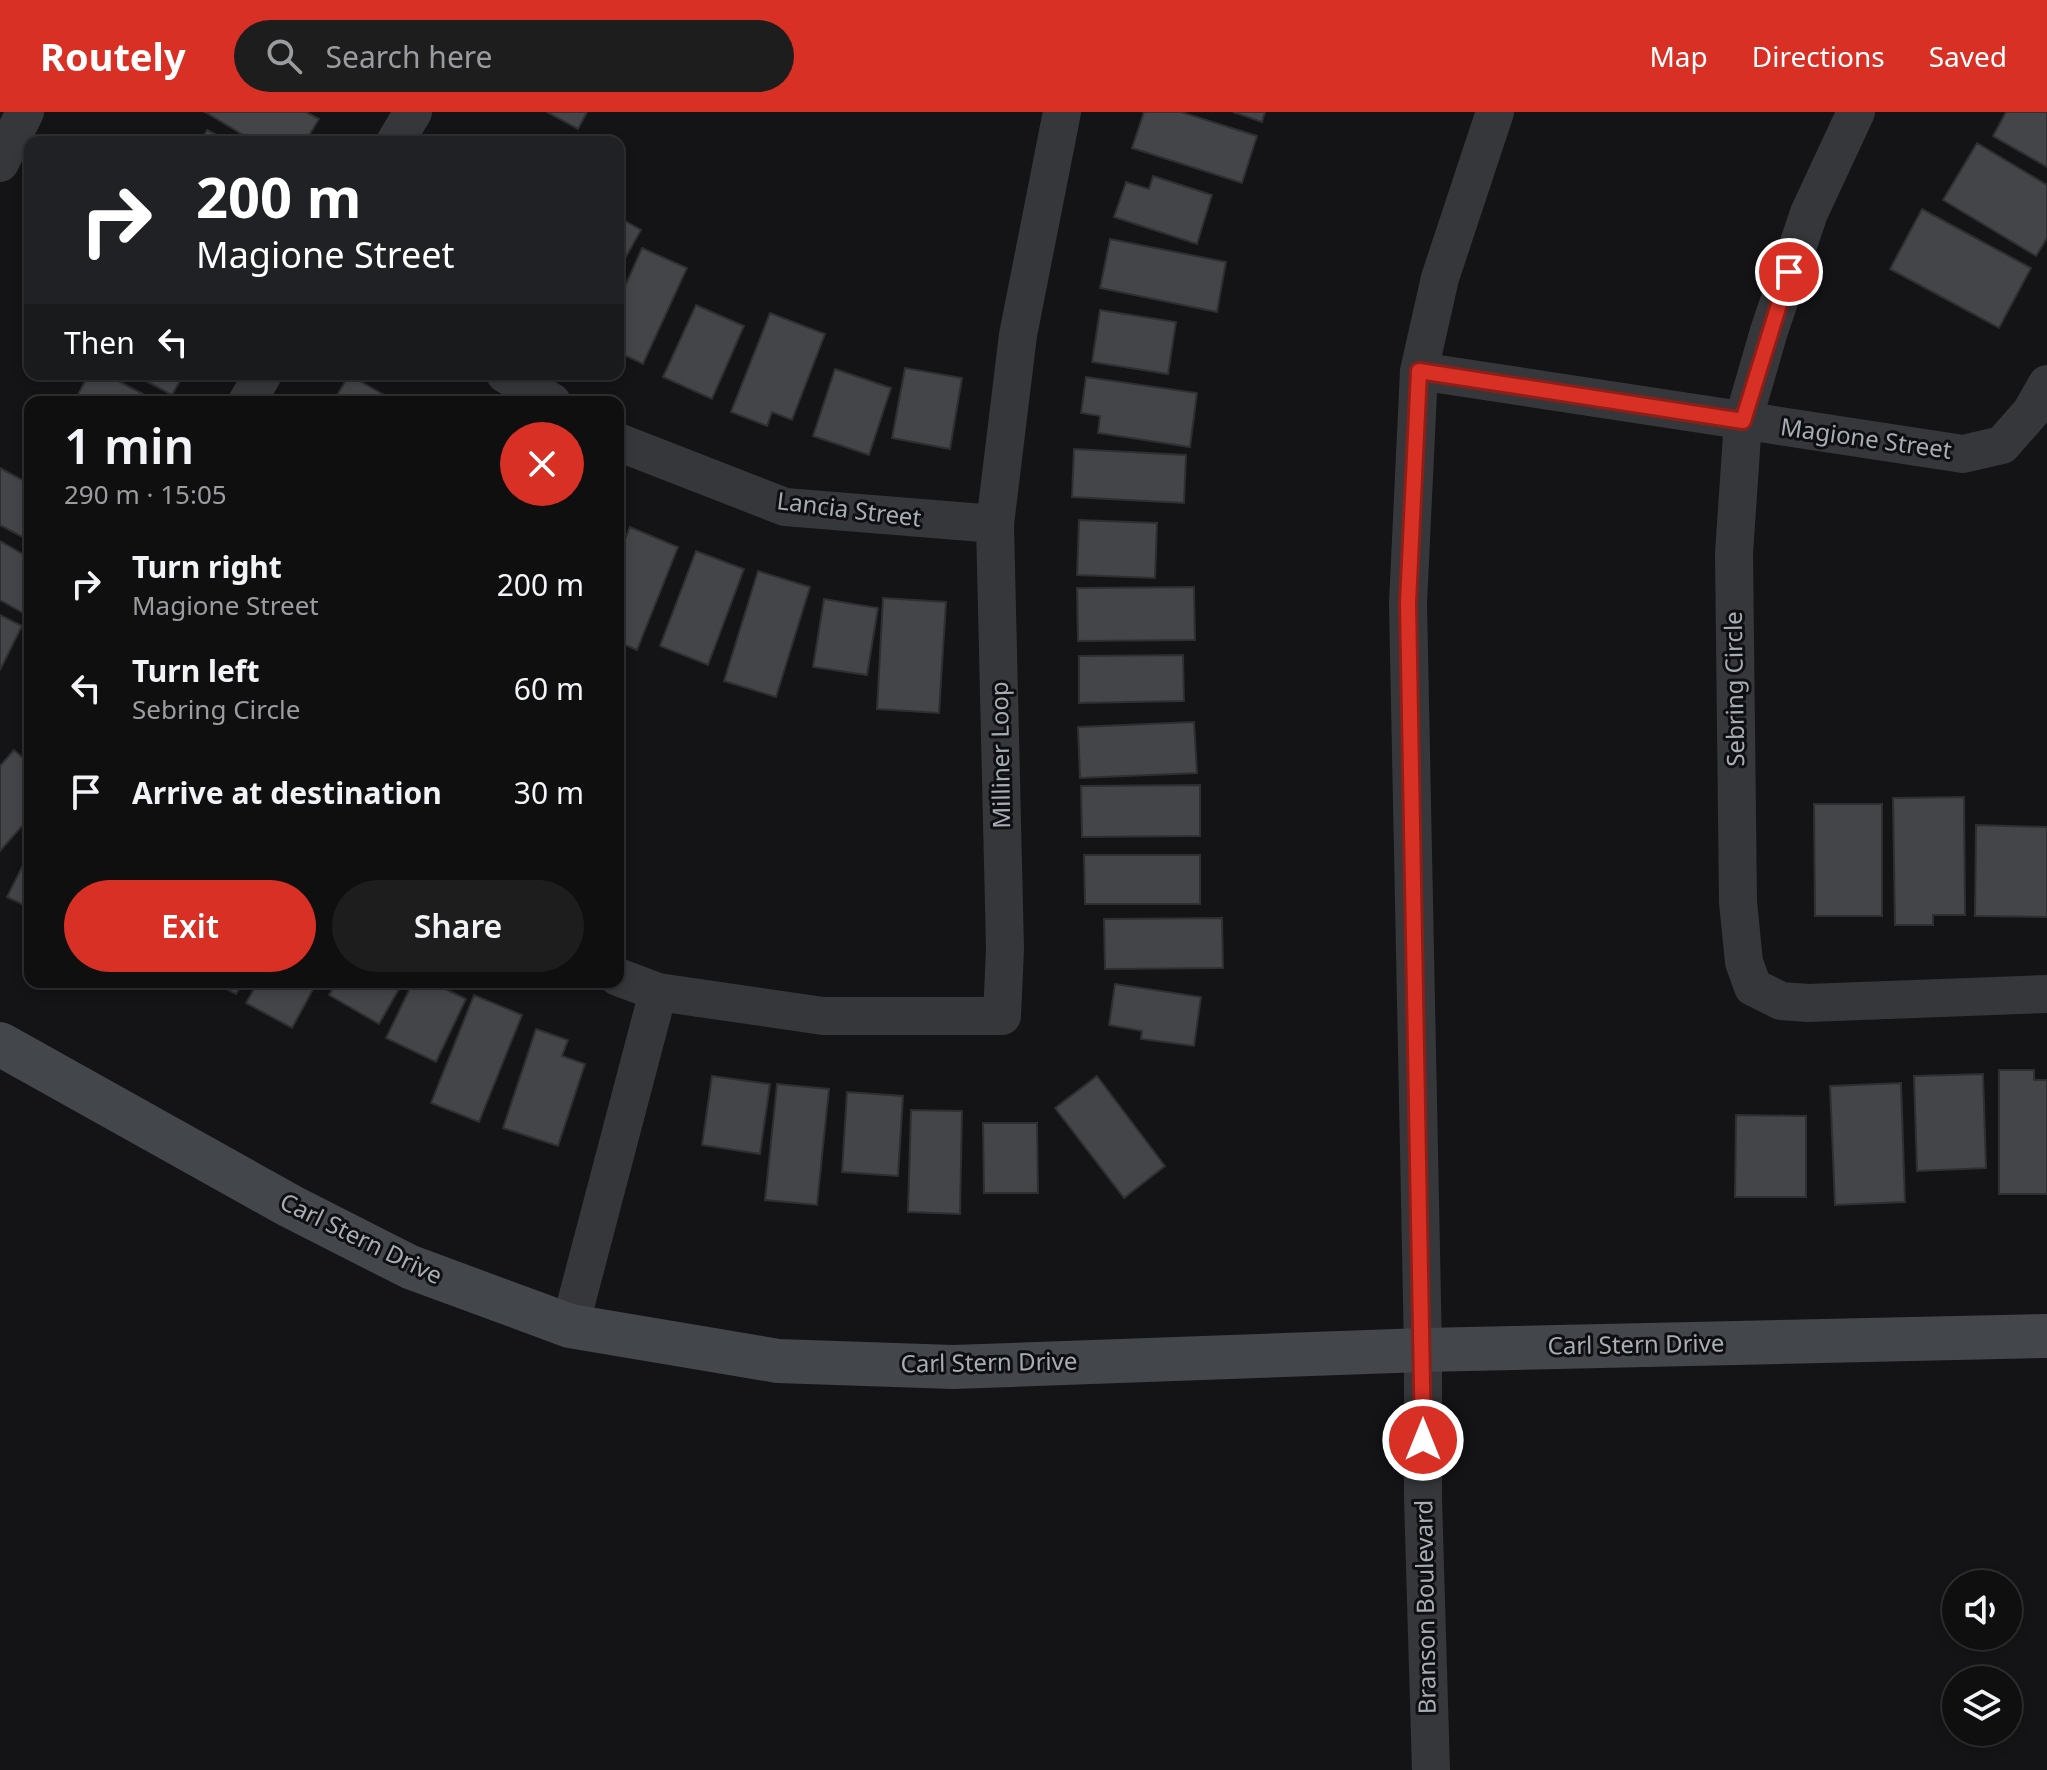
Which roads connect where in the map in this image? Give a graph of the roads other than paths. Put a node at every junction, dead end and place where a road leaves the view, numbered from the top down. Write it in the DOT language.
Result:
graph roads {
  1 [pos="25,112"];
  2 [pos="413,112"];
  3 [pos="1062,112"];
  4 [pos="1495,112"];
  5 [pos="1856,112"];
  6 [pos="399,136"];
  7 [pos="0,163"];
  8 [pos="1419,371"];
  9 [pos="515,380"];
  10 [pos="2047,384"];
  11 [pos="542,396"];
  12 [pos="1743,421"];
  13 [pos="624,444"];
  14 [pos="995,524"];
  15 [pos="624,979"];
  16 [pos="658,992"];
  17 [pos="2047,994"];
  18 [pos="0,1044"];
  19 [pos="570,1326"];
  20 [pos="2047,1336"];
  21 [pos="1423,1350"];
  22 [pos="1431,1770"];
  1 -- 7 [label="street"];
  2 -- 6 [label="street"];
  3 -- 14 [label="street, Milliner Loop"];
  4 -- 8 [label="street, Branson Boulevard"];
  5 -- 12 [label="street, Sebring Circle"];
  8 -- 12 [label="street, Magione Street"];
  8 -- 21 [label="street, Branson Boulevard"];
  9 -- 11 [label="street"];
  10 -- 12 [label="street, Magione Street"];
  12 -- 17 [label="street, Sebring Circle"];
  13 -- 14 [label="street, Lancia Street"];
  14 -- 16 [label="street, Milliner Loop"];
  15 -- 16 [label="street, Milliner Loop"];
  16 -- 19 [label="street"];
  18 -- 19 [label="street, Carl Stern Drive"];
  19 -- 21 [label="street, Carl Stern Drive"];
  20 -- 21 [label="street, Carl Stern Drive"];
  21 -- 22 [label="street, Branson Boulevard"];
}
